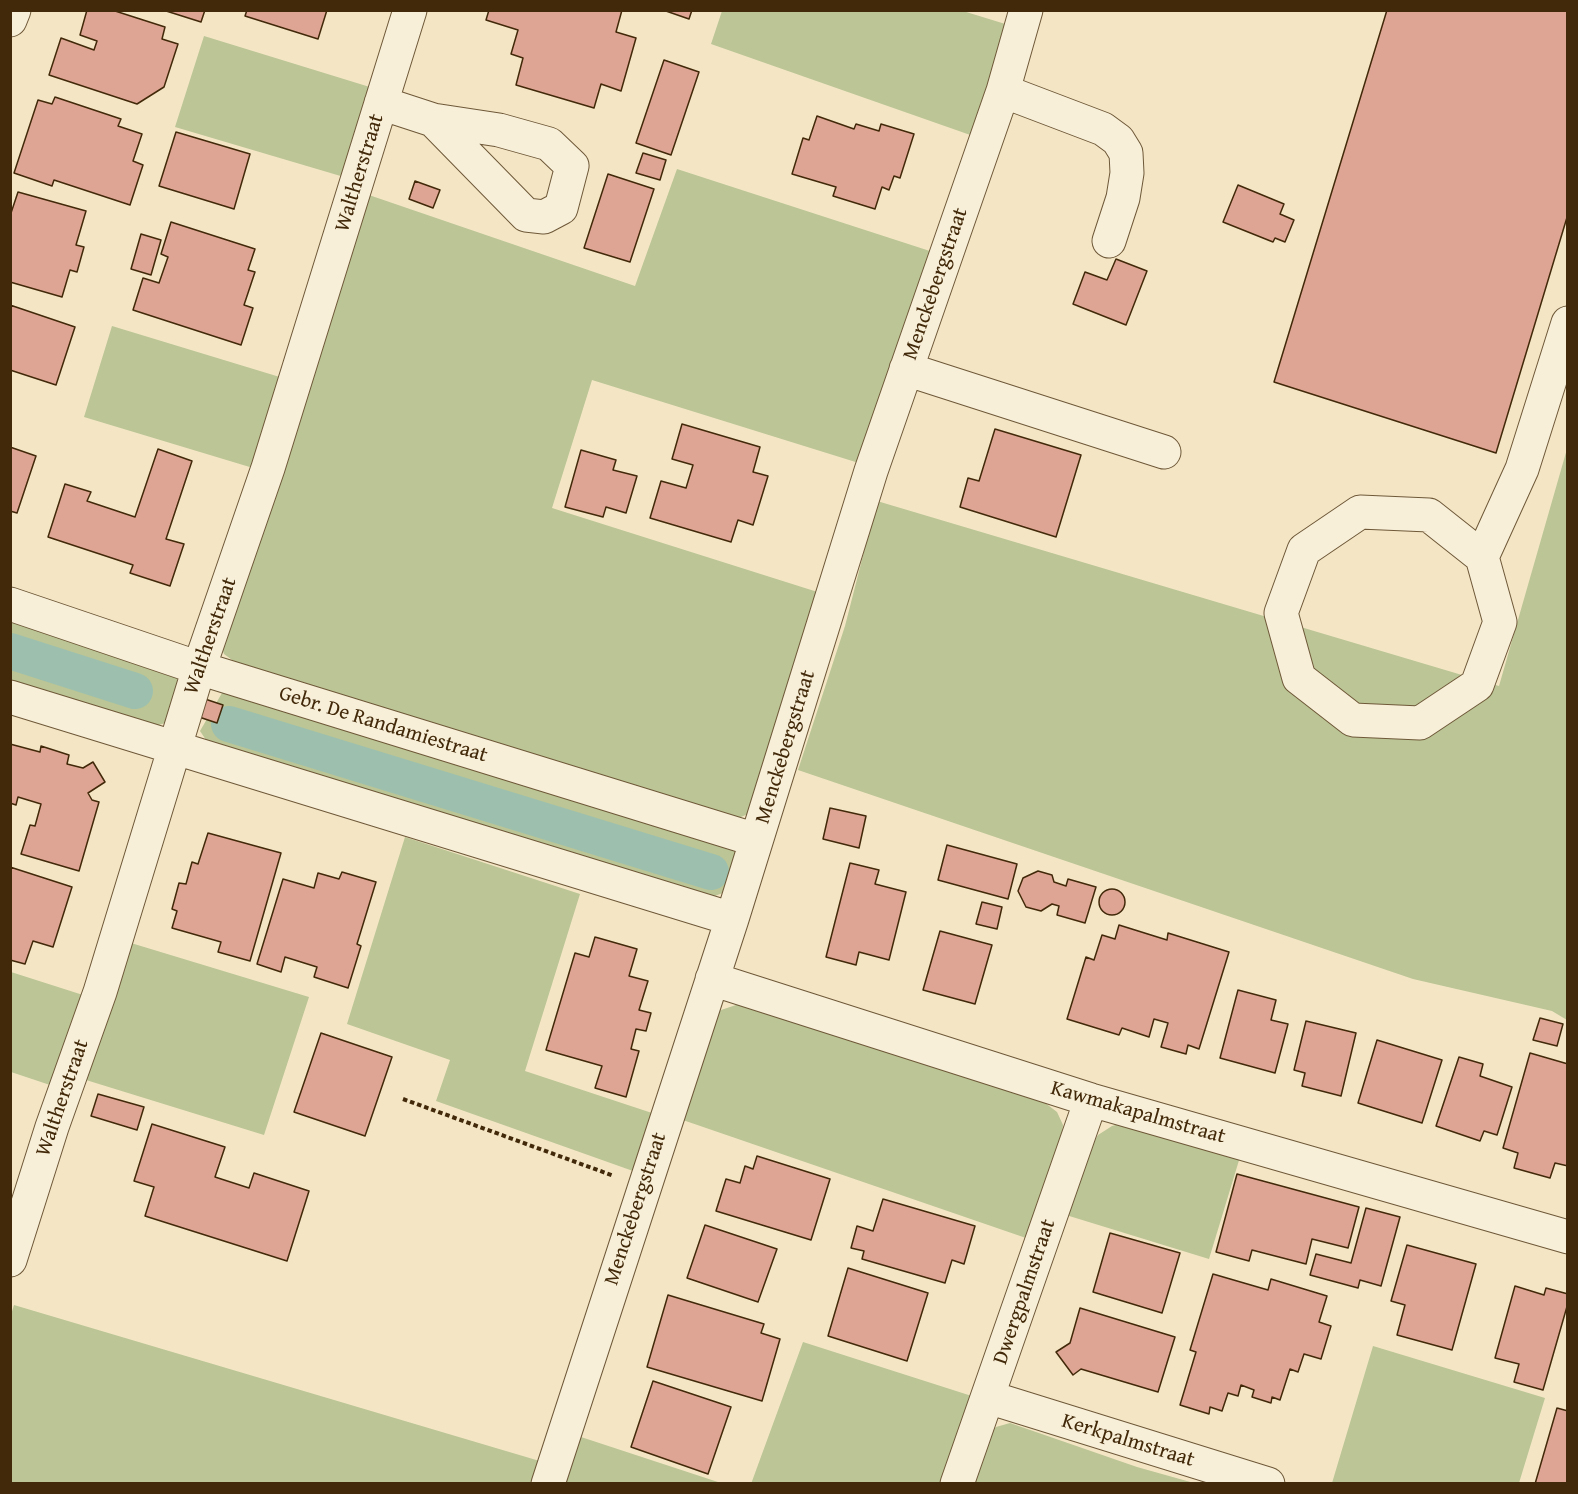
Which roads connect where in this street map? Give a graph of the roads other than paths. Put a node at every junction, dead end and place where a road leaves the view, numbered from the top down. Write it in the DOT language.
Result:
graph roads {
  1 [pos="14,10"];
  2 [pos="410,10"];
  3 [pos="1026,10"];
  4 [pos="10,20"];
  5 [pos="1003,91"];
  6 [pos="381,103"];
  7 [pos="433,120"];
  8 [pos="1109,241"];
  9 [pos="1568,323"];
  10 [pos="906,369"];
  11 [pos="1164,452"];
  12 [pos="1482,557"];
  13 [pos="10,604"];
  14 [pos="199,668"];
  15 [pos="10,697"];
  16 [pos="174,748"];
  17 [pos="756,840"];
  18 [pos="732,919"];
  19 [pos="712,979"];
  20 [pos="1092,1100"];
  21 [pos="1568,1237"];
  22 [pos="10,1260"];
  23 [pos="988,1398"];
  24 [pos="548,1484"];
  25 [pos="957,1484"];
  26 [pos="1268,1484"];
  1 -- 4 [label="street"];
  2 -- 6 [label="street, Waltherstraat"];
  3 -- 5 [label="street, Menckebergstraat"];
  5 -- 8 [label="street"];
  5 -- 10 [label="street, Menckebergstraat"];
  6 -- 7 [label="street"];
  6 -- 14 [label="street, Waltherstraat"];
  9 -- 12 [label="street"];
  10 -- 11 [label="street"];
  10 -- 17 [label="street, Menckebergstraat"];
  12 -- 12 [label="street"];
  13 -- 14 [label="street, Gebr. De Randamiestraat"];
  14 -- 16 [label="street, Waltherstraat"];
  14 -- 17 [label="street, Gebr. De Randamiestraat"];
  15 -- 16 [label="street"];
  16 -- 18 [label="street"];
  16 -- 22 [label="street, Waltherstraat"];
  17 -- 18 [label="street, Menckebergstraat"];
  18 -- 19 [label="street, Menckebergstraat"];
  19 -- 20 [label="street, Kawmakapalmstraat"];
  19 -- 24 [label="street, Menckebergstraat"];
  20 -- 21 [label="street, Kawmakapalmstraat"];
  20 -- 23 [label="street, Dwergpalmstraat"];
  23 -- 25 [label="street, Dwergpalmstraat"];
  23 -- 26 [label="street, Kerkpalmstraat"];
}
